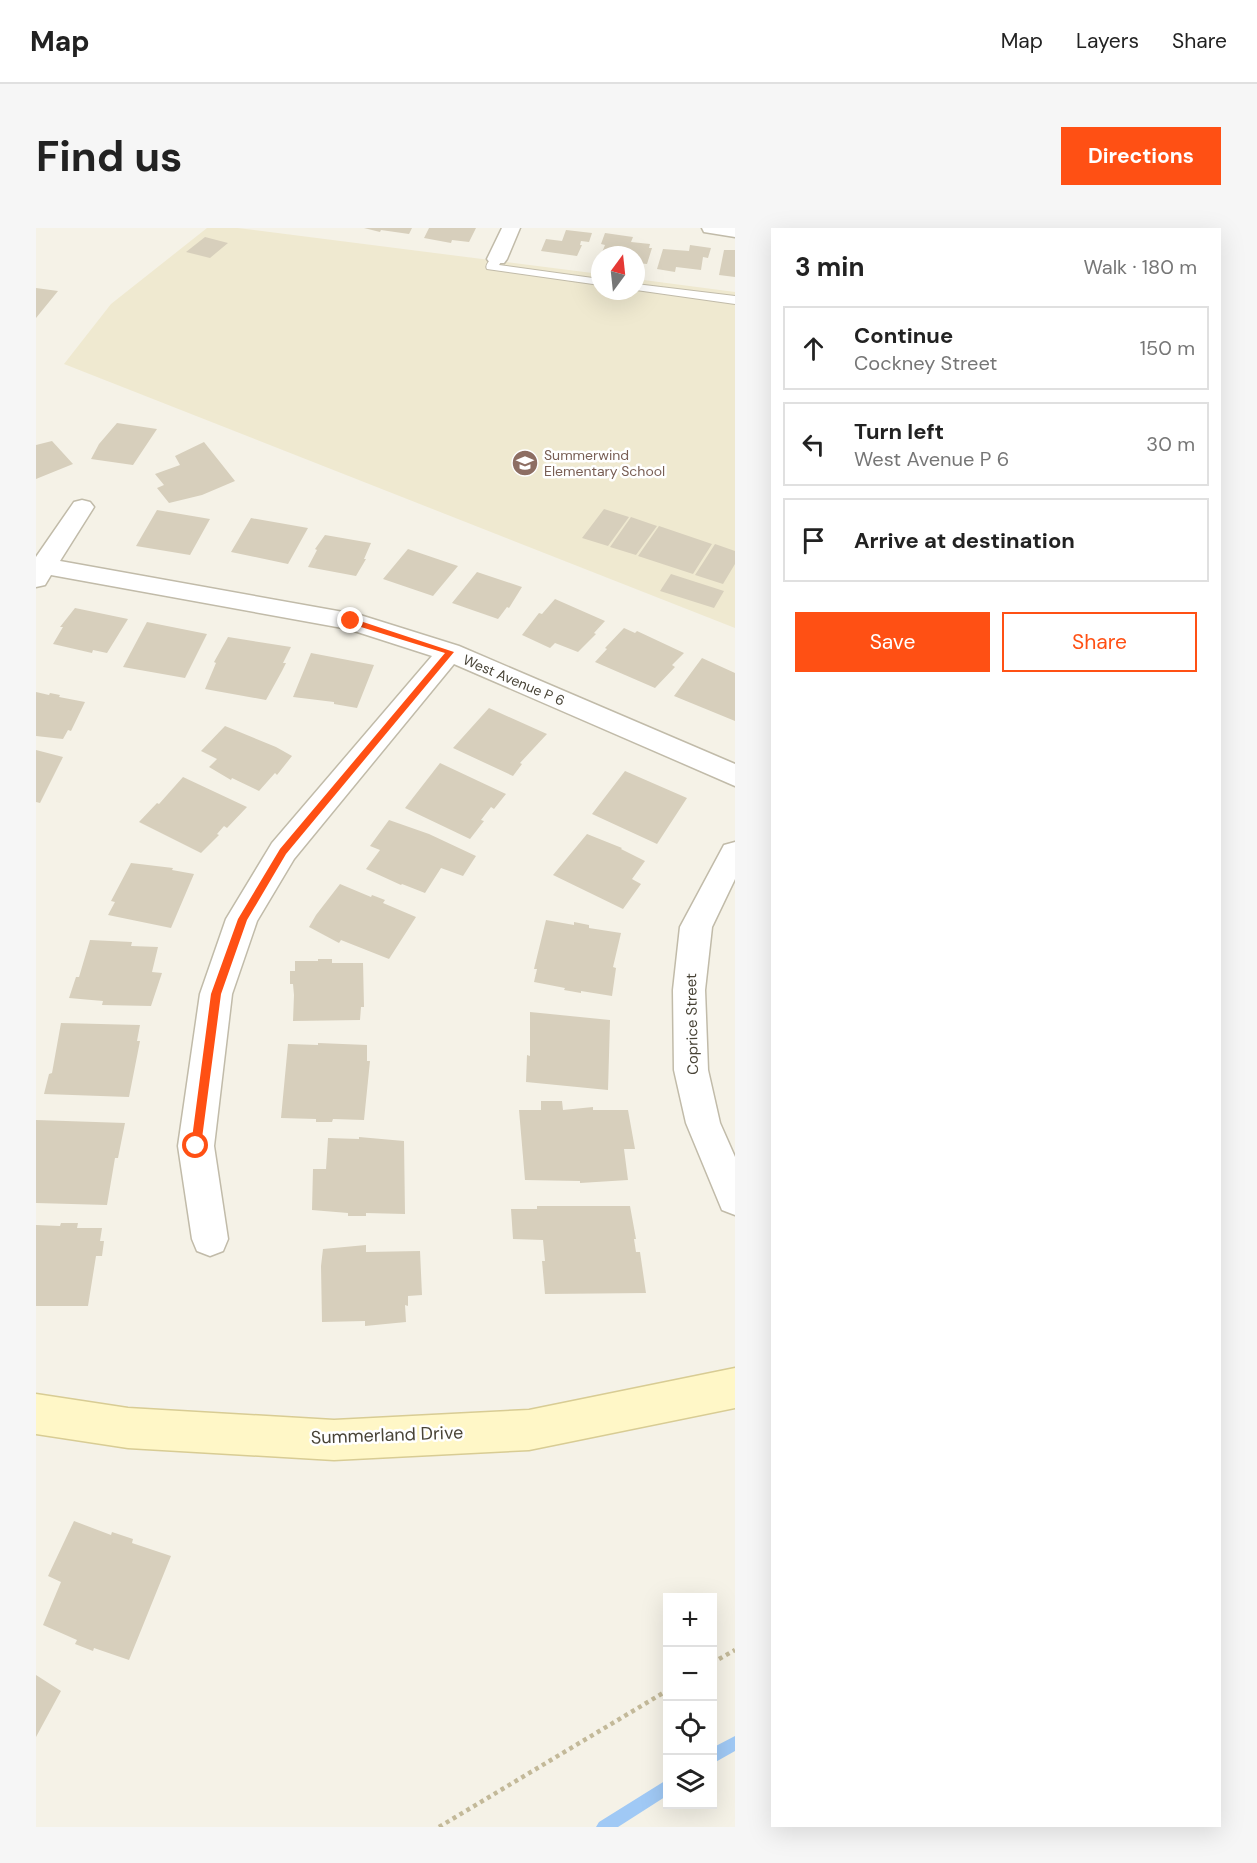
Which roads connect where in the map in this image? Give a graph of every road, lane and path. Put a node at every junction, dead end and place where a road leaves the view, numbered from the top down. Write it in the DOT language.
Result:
graph roads {
  1 [pos="511,228"];
  2 [pos="711,228"];
  3 [pos="735,231"];
  4 [pos="497,259"];
  5 [pos="591,281"];
  6 [pos="645,287"];
  7 [pos="735,300"];
  8 [pos="82,507"];
  9 [pos="39,570"];
  10 [pos="450,652"];
  11 [pos="735,776"];
  12 [pos="735,853"];
  13 [pos="735,1198"];
  14 [pos="210,1239"];
  15 [pos="735,1388"];
  16 [pos="36,1414"];
  17 [pos="735,1650"];
  18 [pos="717,1661"];
  19 [pos="663,1693"];
  20 [pos="439,1827"];
  1 -- 4 [label="street"];
  2 -- 3 [label="street"];
  4 -- 5 [label="lane"];
  6 -- 7 [label="lane"];
  8 -- 9 [label="street"];
  9 -- 10 [label="street, West Avenue P 6"];
  10 -- 11 [label="street, West Avenue P 6"];
  10 -- 14 [label="street"];
  12 -- 13 [label="street, Coprice Street"];
  15 -- 16 [label="street, Summerland Drive"];
  17 -- 18 [label="path"];
  19 -- 20 [label="path"];
}
